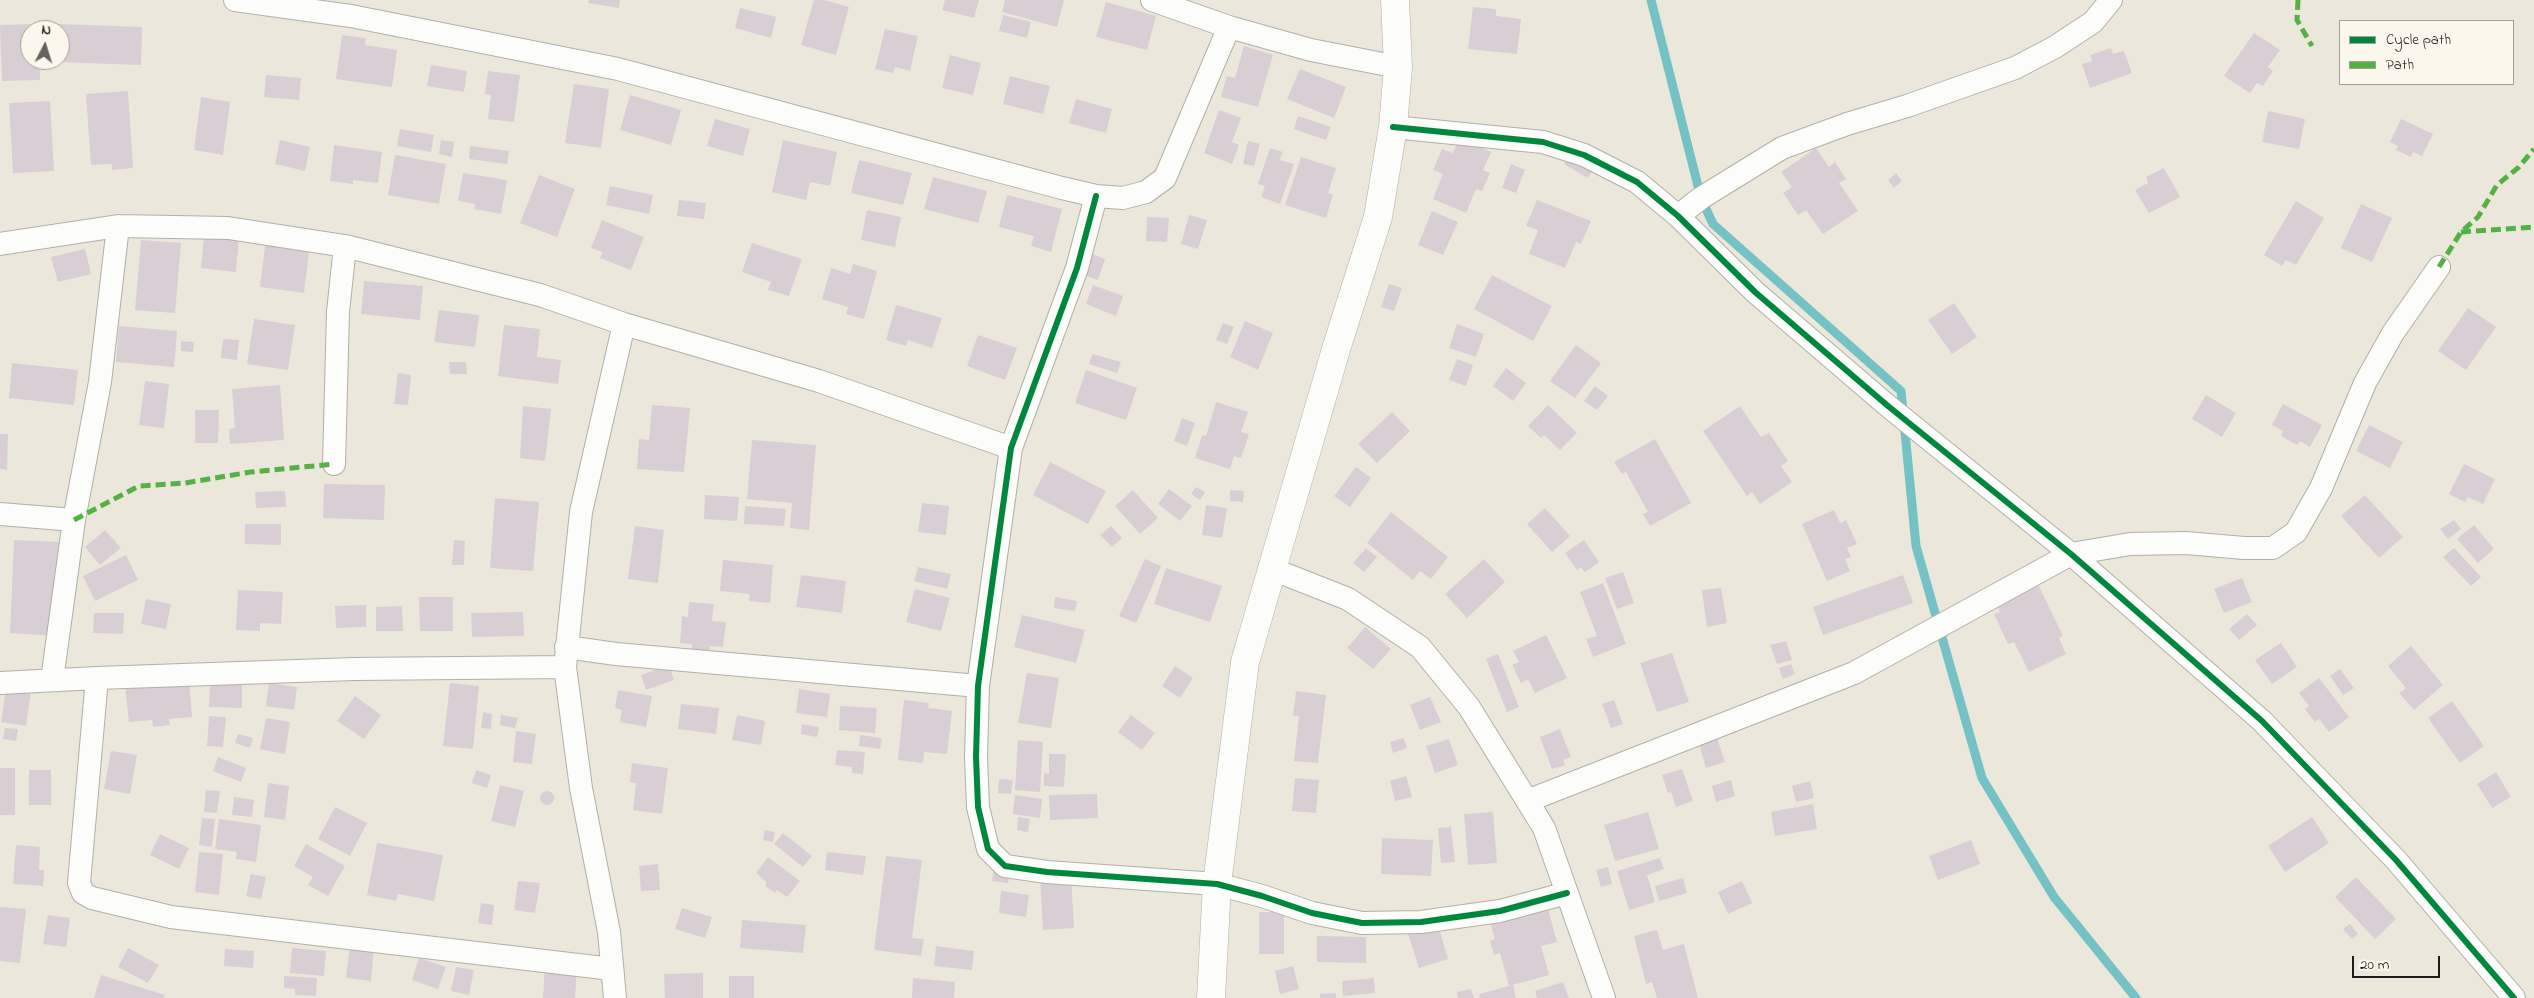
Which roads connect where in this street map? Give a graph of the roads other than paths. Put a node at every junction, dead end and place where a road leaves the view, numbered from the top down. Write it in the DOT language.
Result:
graph roads {
  1 [pos="235,0"];
  2 [pos="1152,0"];
  3 [pos="1395,0"];
  4 [pos="2111,0"];
  5 [pos="1230,27"];
  6 [pos="1398,67"];
  7 [pos="1393,127"];
  8 [pos="1096,196"];
  9 [pos="1678,216"];
  10 [pos="118,226"];
  11 [pos="0,244"];
  12 [pos="345,246"];
  13 [pos="2439,267"];
  14 [pos="624,324"];
  15 [pos="1011,448"];
  16 [pos="334,464"];
  17 [pos="0,514"];
  18 [pos="74,520"];
  19 [pos="2071,554"];
  20 [pos="1272,569"];
  21 [pos="565,657"];
  22 [pos="97,678"];
  23 [pos="52,680"];
  24 [pos="0,683"];
  25 [pos="978,686"];
  26 [pos="1527,801"];
  27 [pos="1217,884"];
  28 [pos="1566,893"];
  29 [pos="612,969"];
  30 [pos="615,998"];
  31 [pos="1211,998"];
  32 [pos="1604,998"];
  33 [pos="2514,998"];
  1 -- 8 [label="street"];
  2 -- 5 [label="street"];
  3 -- 6 [label="street"];
  4 -- 9 [label="street"];
  5 -- 6 [label="street"];
  5 -- 8 [label="street"];
  6 -- 7 [label="street"];
  7 -- 9 [label="street"];
  7 -- 20 [label="street"];
  8 -- 15 [label="street"];
  9 -- 19 [label="street"];
  10 -- 11 [label="street"];
  10 -- 12 [label="street"];
  10 -- 18 [label="street"];
  12 -- 14 [label="street"];
  12 -- 16 [label="street"];
  13 -- 19 [label="street"];
  14 -- 15 [label="street"];
  14 -- 21 [label="street"];
  15 -- 25 [label="street"];
  17 -- 18 [label="street"];
  18 -- 23 [label="street"];
  19 -- 26 [label="street"];
  19 -- 33 [label="street"];
  20 -- 26 [label="street"];
  20 -- 27 [label="street"];
  21 -- 22 [label="street"];
  21 -- 25 [label="street"];
  21 -- 29 [label="street"];
  22 -- 23 [label="street"];
  22 -- 29 [label="street"];
  23 -- 24 [label="street"];
  25 -- 27 [label="street"];
  26 -- 28 [label="street"];
  27 -- 28 [label="street"];
  27 -- 31 [label="street"];
  28 -- 32 [label="street"];
  29 -- 30 [label="street"];
}
